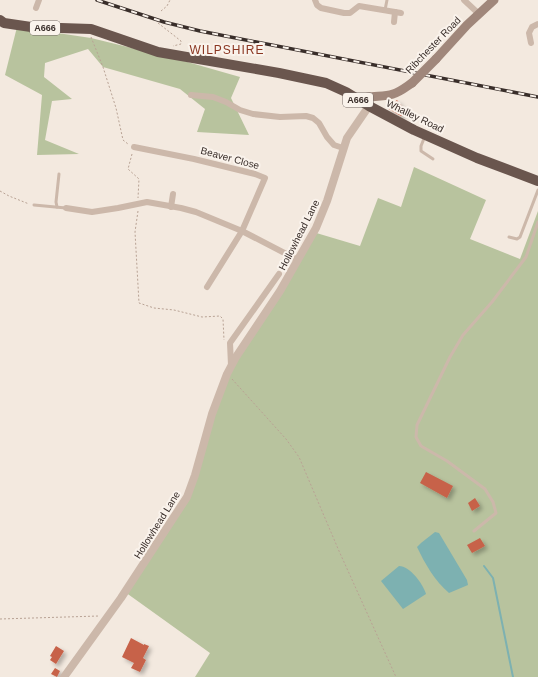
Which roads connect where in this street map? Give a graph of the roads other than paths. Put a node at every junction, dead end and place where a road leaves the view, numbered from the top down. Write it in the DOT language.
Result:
graph roads {
  1 [pos="39,0"];
  2 [pos="315,0"];
  3 [pos="387,0"];
  4 [pos="464,0"];
  5 [pos="494,0"];
  6 [pos="359,3"];
  7 [pos="36,8"];
  8 [pos="385,10"];
  9 [pos="479,14"];
  10 [pos="0,20"];
  11 [pos="394,22"];
  12 [pos="538,24"];
  13 [pos="531,43"];
  14 [pos="191,95"];
  15 [pos="360,101"];
  16 [pos="369,106"];
  17 [pos="425,135"];
  18 [pos="134,147"];
  19 [pos="343,148"];
  20 [pos="433,159"];
  21 [pos="59,174"];
  22 [pos="538,181"];
  23 [pos="538,190"];
  24 [pos="173,194"];
  25 [pos="76,202"];
  26 [pos="34,205"];
  27 [pos="171,206"];
  28 [pos="57,207"];
  29 [pos="66,208"];
  30 [pos="75,209"];
  31 [pos="538,222"];
  32 [pos="242,231"];
  33 [pos="509,237"];
  34 [pos="533,237"];
  35 [pos="538,239"];
  36 [pos="298,260"];
  37 [pos="279,274"];
  38 [pos="207,288"];
  39 [pos="231,366"];
  40 [pos="474,531"];
  41 [pos="64,677"];
  1 -- 7 [label="street"];
  2 -- 6 [label="street"];
  3 -- 8 [label="lane"];
  4 -- 9 [label="street"];
  5 -- 9 [label="main road, Ribchester Road"];
  6 -- 8 [label="street"];
  8 -- 11 [label="street"];
  9 -- 15 [label="main road, Ribchester Road, bridge"];
  10 -- 15 [label="highway, Whalley Road / A666"];
  12 -- 13 [label="street"];
  14 -- 19 [label="street"];
  15 -- 16 [label="highway, Whalley Road / A666"];
  16 -- 17 [label="highway, Whalley Road / A666"];
  16 -- 19 [label="street, Hollowhead Lane"];
  17 -- 20 [label="lane"];
  17 -- 22 [label="highway, Whalley Road / A666"];
  18 -- 32 [label="street, Beaver Close"];
  19 -- 36 [label="street, Hollowhead Lane"];
  21 -- 28 [label="lane"];
  23 -- 33 [label="lane"];
  24 -- 27 [label="street"];
  25 -- 30 [label="street"];
  26 -- 28 [label="lane"];
  27 -- 30 [label="street"];
  27 -- 32 [label="street"];
  28 -- 29 [label="lane"];
  29 -- 30 [label="street"];
  31 -- 34 [label="lane"];
  32 -- 36 [label="street"];
  32 -- 38 [label="street"];
  34 -- 35 [label="lane"];
  34 -- 40 [label="lane"];
  36 -- 39 [label="street, Hollowhead Lane"];
  37 -- 39 [label="street, Hollowhead Lane"];
  39 -- 41 [label="street, Hollowhead Lane"];
}
